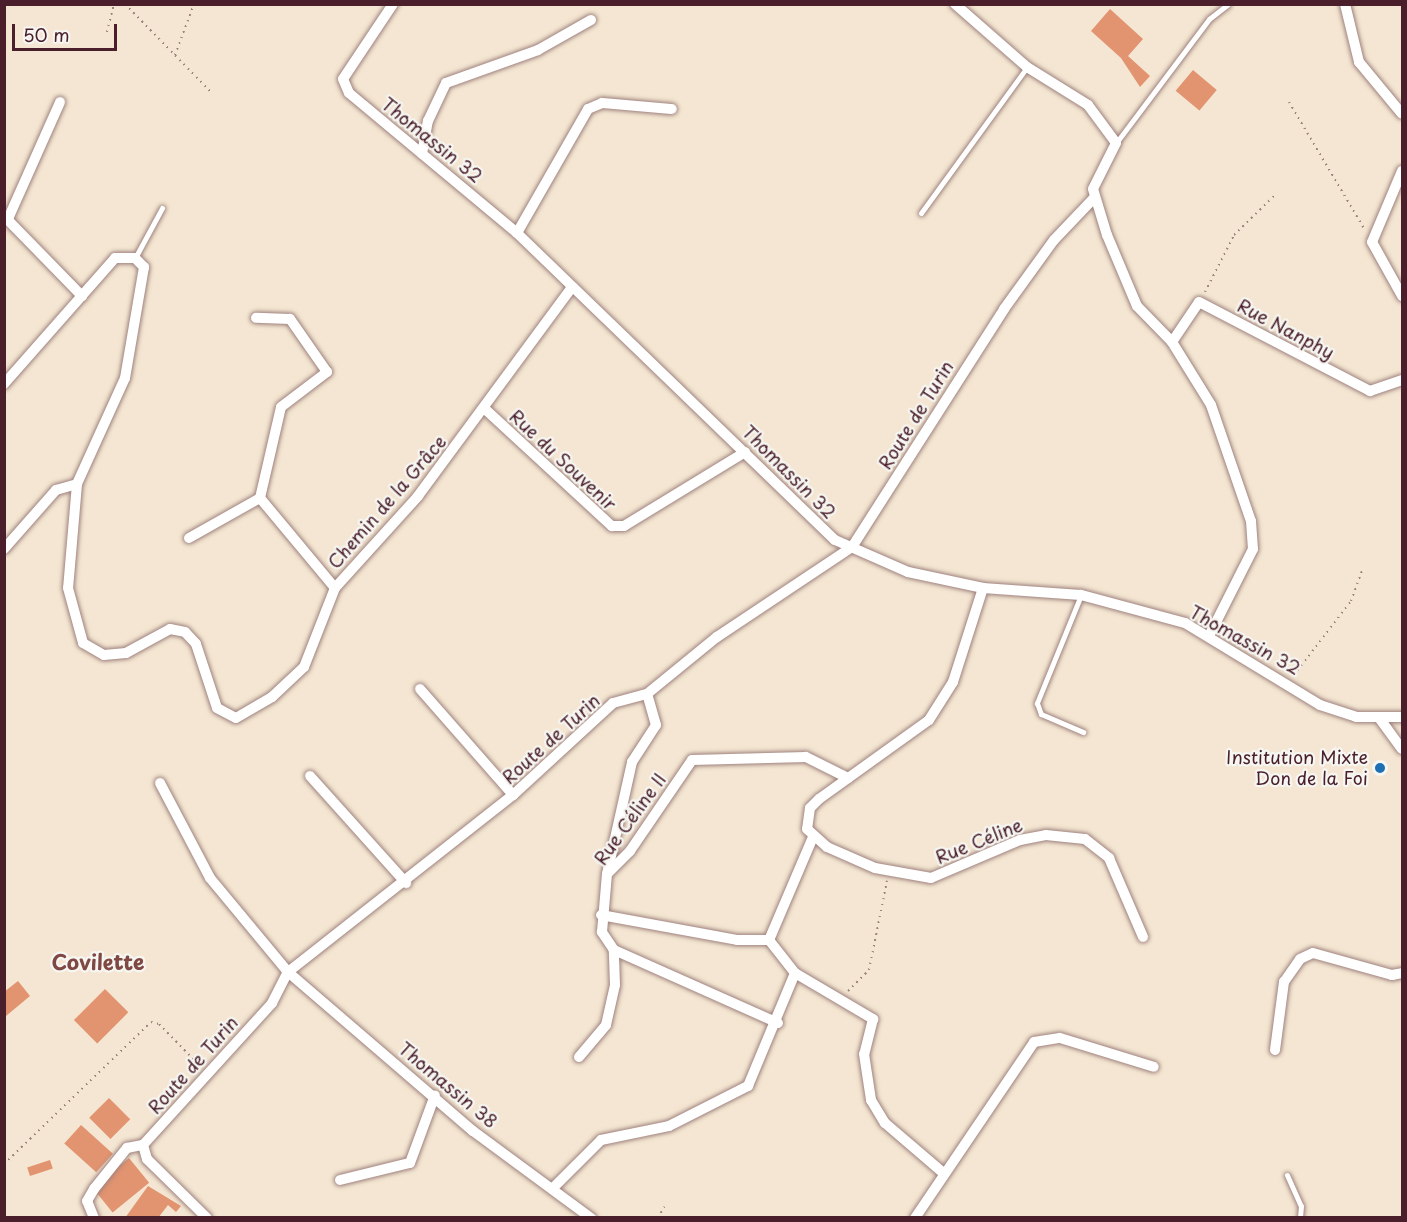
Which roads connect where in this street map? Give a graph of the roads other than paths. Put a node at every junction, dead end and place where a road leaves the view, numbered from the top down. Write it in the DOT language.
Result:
graph roads {
  1 [pos="393,4"];
  2 [pos="955,4"];
  3 [pos="1228,4"];
  4 [pos="1345,4"];
  5 [pos="591,20"];
  6 [pos="1027,67"];
  7 [pos="60,102"];
  8 [pos="672,109"];
  9 [pos="1402,114"];
  10 [pos="1116,143"];
  11 [pos="422,154"];
  12 [pos="1402,171"];
  13 [pos="1095,197"];
  14 [pos="162,208"];
  15 [pos="921,213"];
  16 [pos="6,217"];
  17 [pos="517,233"];
  18 [pos="135,258"];
  19 [pos="572,287"];
  20 [pos="82,296"];
  21 [pos="1402,296"];
  22 [pos="256,318"];
  23 [pos="1172,342"];
  24 [pos="1402,380"];
  25 [pos="4,384"];
  26 [pos="485,409"];
  27 [pos="745,452"];
  28 [pos="77,484"];
  29 [pos="260,498"];
  30 [pos="189,538"];
  31 [pos="852,547"];
  32 [pos="4,549"];
  33 [pos="334,588"];
  34 [pos="983,588"];
  35 [pos="1081,595"];
  36 [pos="1209,636"];
  37 [pos="420,689"];
  38 [pos="647,694"];
  39 [pos="1402,717"];
  40 [pos="1380,719"];
  41 [pos="1083,732"];
  42 [pos="1402,749"];
  43 [pos="310,776"];
  44 [pos="848,778"];
  45 [pos="160,783"];
  46 [pos="513,795"];
  47 [pos="813,837"];
  48 [pos="607,874"];
  49 [pos="406,883"];
  50 [pos="601,915"];
  51 [pos="1143,937"];
  52 [pos="770,940"];
  53 [pos="614,950"];
  54 [pos="288,972"];
  55 [pos="795,973"];
  56 [pos="1402,973"];
  57 [pos="778,1023"];
  58 [pos="1275,1050"];
  59 [pos="579,1057"];
  60 [pos="1154,1067"];
  61 [pos="435,1095"];
  62 [pos="143,1145"];
  63 [pos="941,1171"];
  64 [pos="1287,1175"];
  65 [pos="340,1180"];
  66 [pos="553,1188"];
  67 [pos="94,1218"];
  68 [pos="207,1218"];
  69 [pos="591,1218"];
  70 [pos="915,1218"];
  71 [pos="1300,1218"];
  1 -- 11 [label="street, Thomassin 32"];
  2 -- 6 [label="street"];
  3 -- 10 [label="lane"];
  4 -- 9 [label="street"];
  5 -- 11 [label="street"];
  6 -- 10 [label="street"];
  6 -- 15 [label="lane"];
  7 -- 16 [label="street"];
  8 -- 17 [label="street"];
  10 -- 13 [label="street"];
  11 -- 17 [label="street, Thomassin 32"];
  12 -- 21 [label="street"];
  13 -- 23 [label="street"];
  13 -- 31 [label="street, Route de Turin"];
  14 -- 18 [label="lane"];
  16 -- 20 [label="street"];
  17 -- 19 [label="street, Thomassin 32"];
  18 -- 20 [label="street"];
  18 -- 28 [label="street"];
  19 -- 26 [label="street, Chemin de la Grâce"];
  19 -- 27 [label="street, Thomassin 32"];
  20 -- 25 [label="street"];
  22 -- 29 [label="street"];
  23 -- 24 [label="street, Rue Nanphy"];
  23 -- 36 [label="street"];
  26 -- 27 [label="street, Rue du Souvenir"];
  26 -- 33 [label="street, Chemin de la Grâce"];
  27 -- 31 [label="street, Thomassin 32"];
  28 -- 32 [label="street"];
  28 -- 33 [label="street, Chemin de la Grâce"];
  29 -- 30 [label="street"];
  29 -- 33 [label="street"];
  31 -- 34 [label="street, Thomassin 32"];
  31 -- 38 [label="street, Route de Turin"];
  34 -- 35 [label="street, Thomassin 32"];
  34 -- 44 [label="street"];
  35 -- 36 [label="street, Thomassin 32"];
  35 -- 41 [label="lane"];
  36 -- 40 [label="street, Thomassin 32"];
  37 -- 46 [label="street"];
  38 -- 46 [label="street, Route de Turin"];
  38 -- 48 [label="street"];
  39 -- 40 [label="street, Thomassin 32"];
  40 -- 42 [label="street"];
  43 -- 49 [label="street"];
  44 -- 47 [label="street"];
  44 -- 48 [label="street, Rue Céline II"];
  45 -- 54 [label="street, Thomassin 38"];
  46 -- 49 [label="street, Route de Turin"];
  47 -- 51 [label="street, Rue Céline"];
  47 -- 52 [label="street"];
  48 -- 50 [label="street, Rue Céline II"];
  49 -- 54 [label="street, Route de Turin"];
  50 -- 52 [label="street"];
  50 -- 53 [label="street, Rue Céline II"];
  52 -- 55 [label="street"];
  53 -- 57 [label="street"];
  53 -- 59 [label="street"];
  54 -- 61 [label="street, Thomassin 38"];
  54 -- 62 [label="street, Route de Turin"];
  55 -- 57 [label="street"];
  55 -- 63 [label="street"];
  56 -- 58 [label="street"];
  57 -- 66 [label="street"];
  60 -- 63 [label="street"];
  61 -- 65 [label="street"];
  61 -- 66 [label="street, Thomassin 38"];
  62 -- 67 [label="street, Route de Turin"];
  62 -- 68 [label="street"];
  63 -- 70 [label="street"];
  64 -- 71 [label="lane"];
  66 -- 69 [label="street, Thomassin 38"];
}
